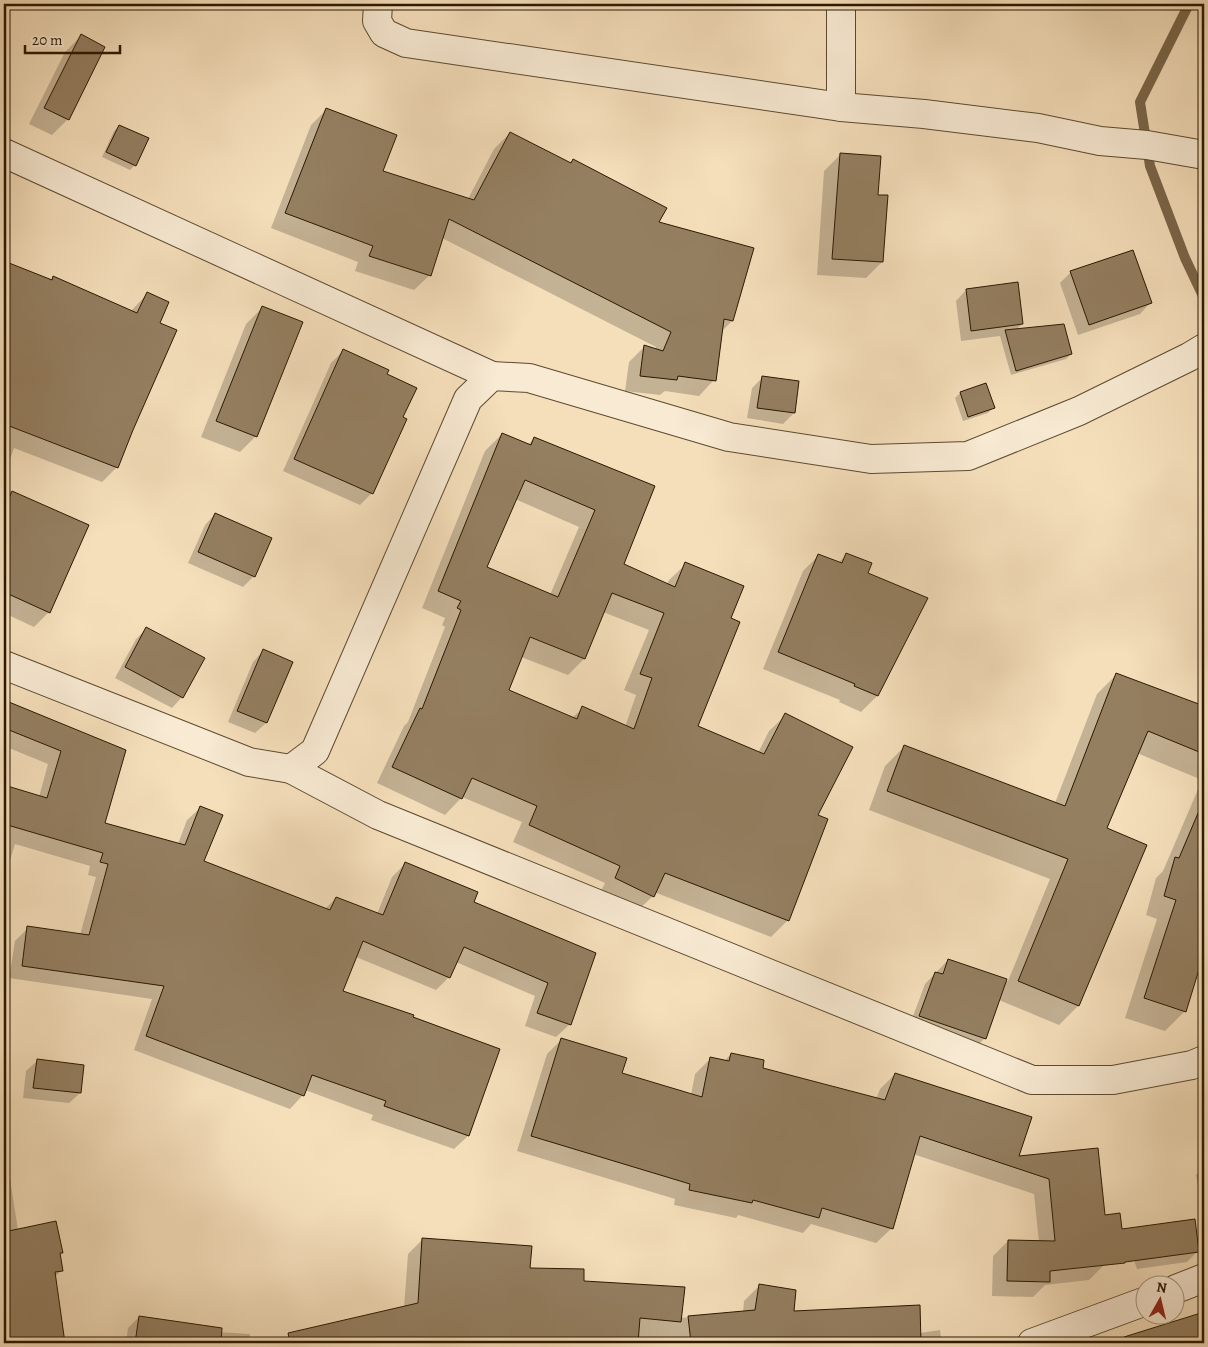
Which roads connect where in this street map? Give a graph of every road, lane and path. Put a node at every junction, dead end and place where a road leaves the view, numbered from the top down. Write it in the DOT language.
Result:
graph roads {
  1 [pos="378,4"];
  2 [pos="842,4"];
  3 [pos="841,107"];
  4 [pos="4,153"];
  5 [pos="1204,155"];
  6 [pos="1196,352"];
  7 [pos="492,376"];
  8 [pos="4,665"];
  9 [pos="291,770"];
  10 [pos="1204,1060"];
  11 [pos="1204,1278"];
  12 [pos="1186,1285"];
  13 [pos="1136,1304"];
  14 [pos="1032,1343"];
  1 -- 3 [label="street"];
  2 -- 3 [label="street"];
  3 -- 5 [label="street"];
  4 -- 7 [label="street"];
  6 -- 7 [label="street"];
  7 -- 9 [label="street"];
  8 -- 9 [label="street"];
  9 -- 10 [label="street"];
  11 -- 12 [label="street"];
  13 -- 14 [label="street"];
}
